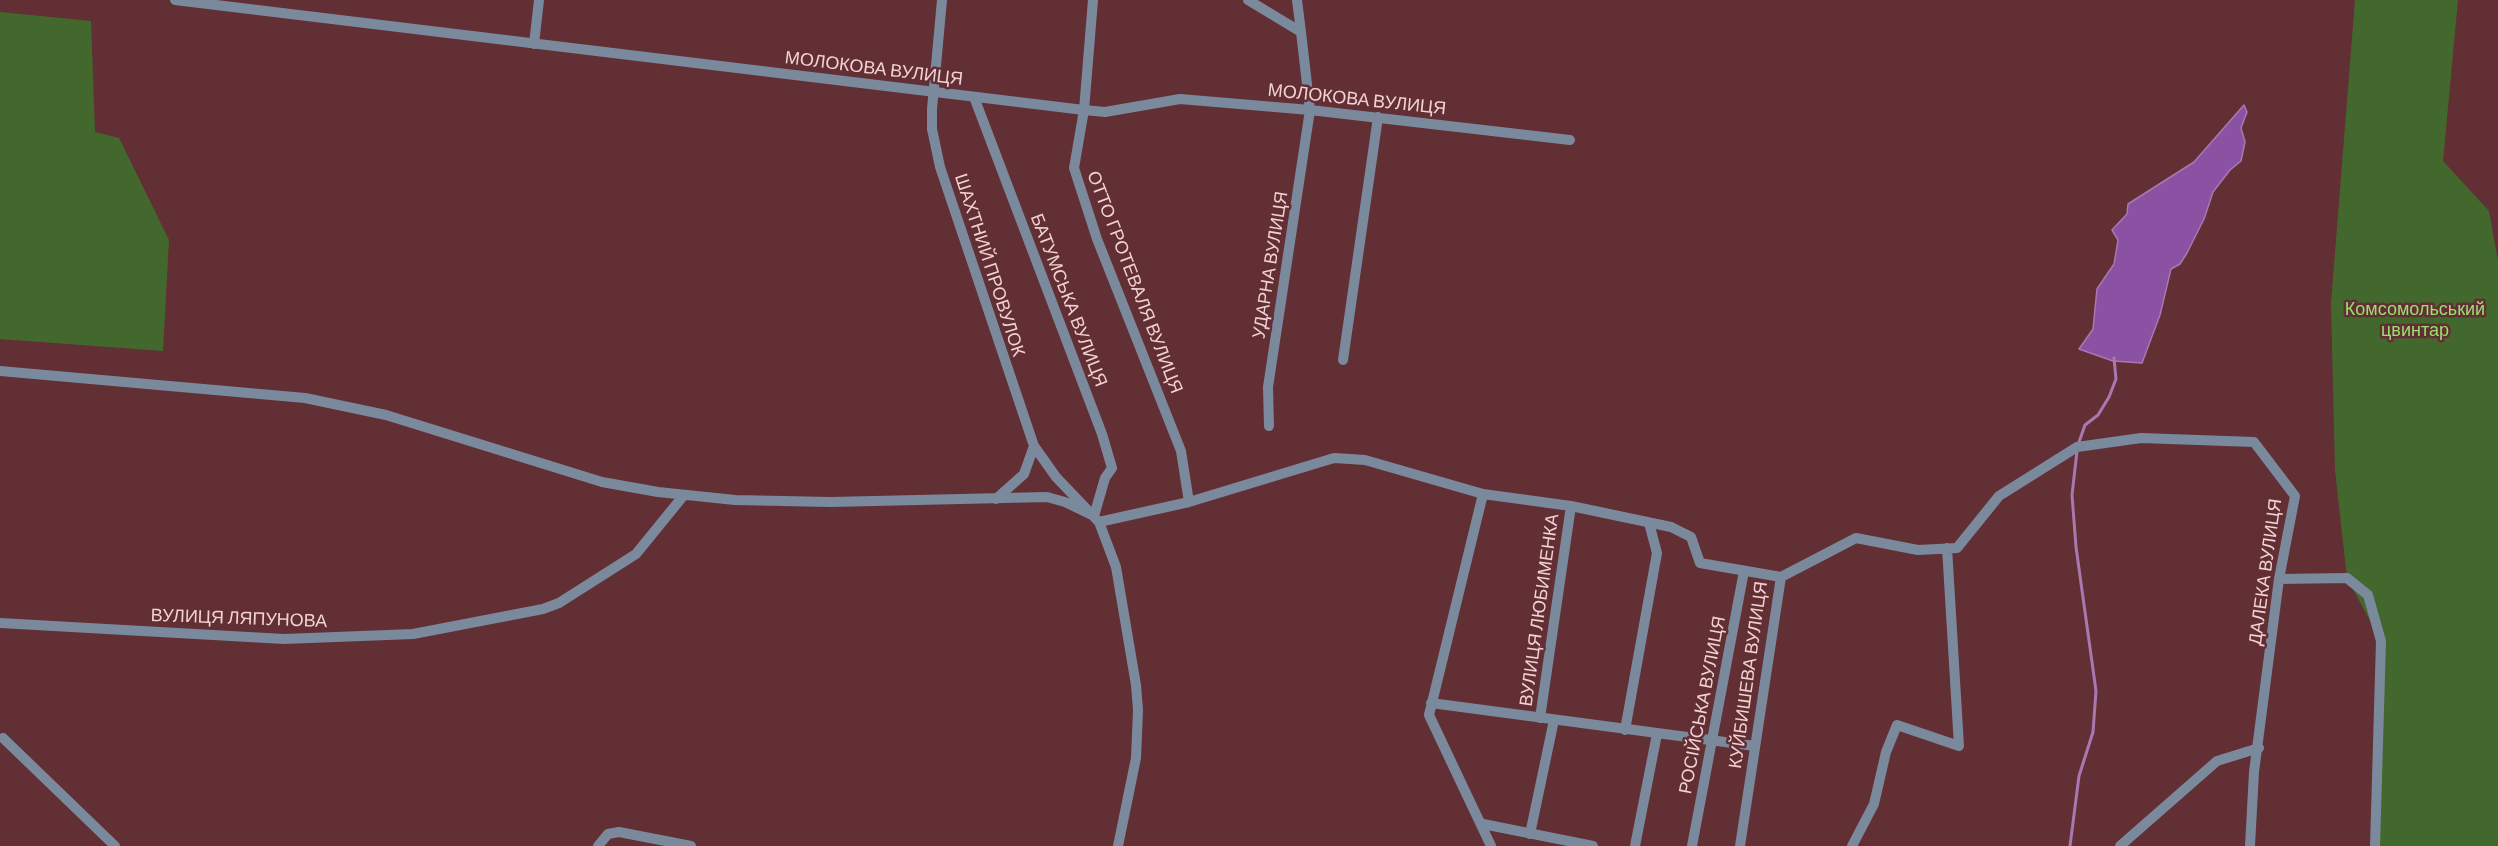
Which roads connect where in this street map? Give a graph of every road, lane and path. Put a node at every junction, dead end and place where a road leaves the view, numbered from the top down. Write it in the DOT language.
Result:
graph roads {
  1 [pos="175,0"];
  2 [pos="540,0"];
  3 [pos="942,0"];
  4 [pos="1093,0"];
  5 [pos="1248,0"];
  6 [pos="1297,0"];
  7 [pos="1302,32"];
  8 [pos="534,44"];
  9 [pos="933,92"];
  10 [pos="974,97"];
  11 [pos="1084,110"];
  12 [pos="1310,110"];
  13 [pos="1378,117"];
  14 [pos="1570,140"];
  15 [pos="1343,360"];
  16 [pos="0,371"];
  17 [pos="1269,426"];
  18 [pos="1034,446"];
  19 [pos="1483,494"];
  20 [pos="684,495"];
  21 [pos="996,499"];
  22 [pos="1189,502"];
  23 [pos="1571,506"];
  24 [pos="1096,519"];
  25 [pos="1649,523"];
  26 [pos="1947,548"];
  27 [pos="1744,571"];
  28 [pos="1781,578"];
  29 [pos="2279,579"];
  30 [pos="0,623"];
  31 [pos="1431,703"];
  32 [pos="1540,718"];
  33 [pos="1554,720"];
  34 [pos="1625,730"];
  35 [pos="1657,734"];
  36 [pos="3,738"];
  37 [pos="1712,741"];
  38 [pos="1755,746"];
  39 [pos="2259,748"];
  40 [pos="1483,824"];
  41 [pos="1530,834"];
  42 [pos="115,846"];
  43 [pos="598,846"];
  44 [pos="691,846"];
  45 [pos="1118,846"];
  46 [pos="1491,846"];
  47 [pos="1593,846"];
  48 [pos="1635,846"];
  49 [pos="1692,846"];
  50 [pos="1740,846"];
  51 [pos="1852,846"];
  52 [pos="2120,846"];
  53 [pos="2250,846"];
  54 [pos="2375,846"];
  1 -- 8 [label="street, МОЛОКОВА ВУЛИЦЯ"];
  2 -- 8 [label="street"];
  3 -- 9 [label="street, ШАХТНИЙ ПРОВУЛОК"];
  4 -- 11 [label="street, ОТТО ГРОТЕВАЛЯ ВУЛИЦЯ"];
  5 -- 7 [label="street"];
  6 -- 7 [label="street, УДАРНА ВУЛИЦЯ"];
  7 -- 12 [label="street, УДАРНА ВУЛИЦЯ"];
  8 -- 9 [label="street, МОЛОКОВА ВУЛИЦЯ"];
  9 -- 10 [label="street, МОЛОКОВА ВУЛИЦЯ"];
  9 -- 18 [label="street, ШАХТНИЙ ПРОВУЛОК"];
  10 -- 11 [label="street, МОЛОКОВА ВУЛИЦЯ"];
  10 -- 24 [label="street, БАТУМСЬКА ВУЛИЦЯ"];
  11 -- 12 [label="street, МОЛОКОВА ВУЛИЦЯ"];
  11 -- 22 [label="street, ОТТО ГРОТЕВАЛЯ ВУЛИЦЯ"];
  12 -- 13 [label="street, МОЛОКОВА ВУЛИЦЯ"];
  12 -- 17 [label="street, УДАРНА ВУЛИЦЯ"];
  13 -- 14 [label="street, МОЛОКОВА ВУЛИЦЯ"];
  13 -- 15 [label="street"];
  16 -- 20 [label="street"];
  18 -- 21 [label="street"];
  18 -- 24 [label="street, ШАХТНИЙ ПРОВУЛОК"];
  19 -- 22 [label="street, КУЙБИШЕВА ВУЛИЦЯ"];
  19 -- 23 [label="street, КУЙБИШЕВА ВУЛИЦЯ"];
  19 -- 31 [label="street"];
  20 -- 21 [label="street"];
  20 -- 30 [label="street, ВУЛИЦЯ ЛЯПУНОВА"];
  21 -- 24 [label="street"];
  22 -- 24 [label="street, КУЙБИШЕВА ВУЛИЦЯ"];
  23 -- 25 [label="street, КУЙБИШЕВА ВУЛИЦЯ"];
  23 -- 32 [label="street, ВУЛИЦЯ ЛЮБИМЕНКА"];
  24 -- 45 [label="street"];
  25 -- 27 [label="street, КУЙБИШЕВА ВУЛИЦЯ"];
  25 -- 34 [label="street"];
  26 -- 28 [label="street"];
  26 -- 29 [label="street, ДАЛЕКА ВУЛИЦЯ"];
  26 -- 51 [label="street"];
  27 -- 28 [label="street, КУЙБИШЕВА ВУЛИЦЯ"];
  27 -- 37 [label="street, РОСІЙСЬКА ВУЛИЦЯ"];
  28 -- 38 [label="street, КУЙБИШЕВА ВУЛИЦЯ"];
  29 -- 39 [label="street, ДАЛЕКА ВУЛИЦЯ"];
  29 -- 54 [label="street"];
  31 -- 32 [label="street"];
  31 -- 40 [label="street"];
  32 -- 33 [label="street"];
  33 -- 34 [label="street"];
  33 -- 41 [label="street"];
  34 -- 35 [label="street"];
  35 -- 37 [label="street"];
  35 -- 48 [label="street"];
  36 -- 42 [label="street"];
  37 -- 38 [label="street"];
  37 -- 49 [label="street, РОСІЙСЬКА ВУЛИЦЯ"];
  38 -- 50 [label="street, КУЙБИШЕВА ВУЛИЦЯ"];
  39 -- 52 [label="street"];
  39 -- 53 [label="street, ДАЛЕКА ВУЛИЦЯ"];
  40 -- 41 [label="street"];
  40 -- 46 [label="street"];
  41 -- 47 [label="street"];
  43 -- 44 [label="street"];
}
